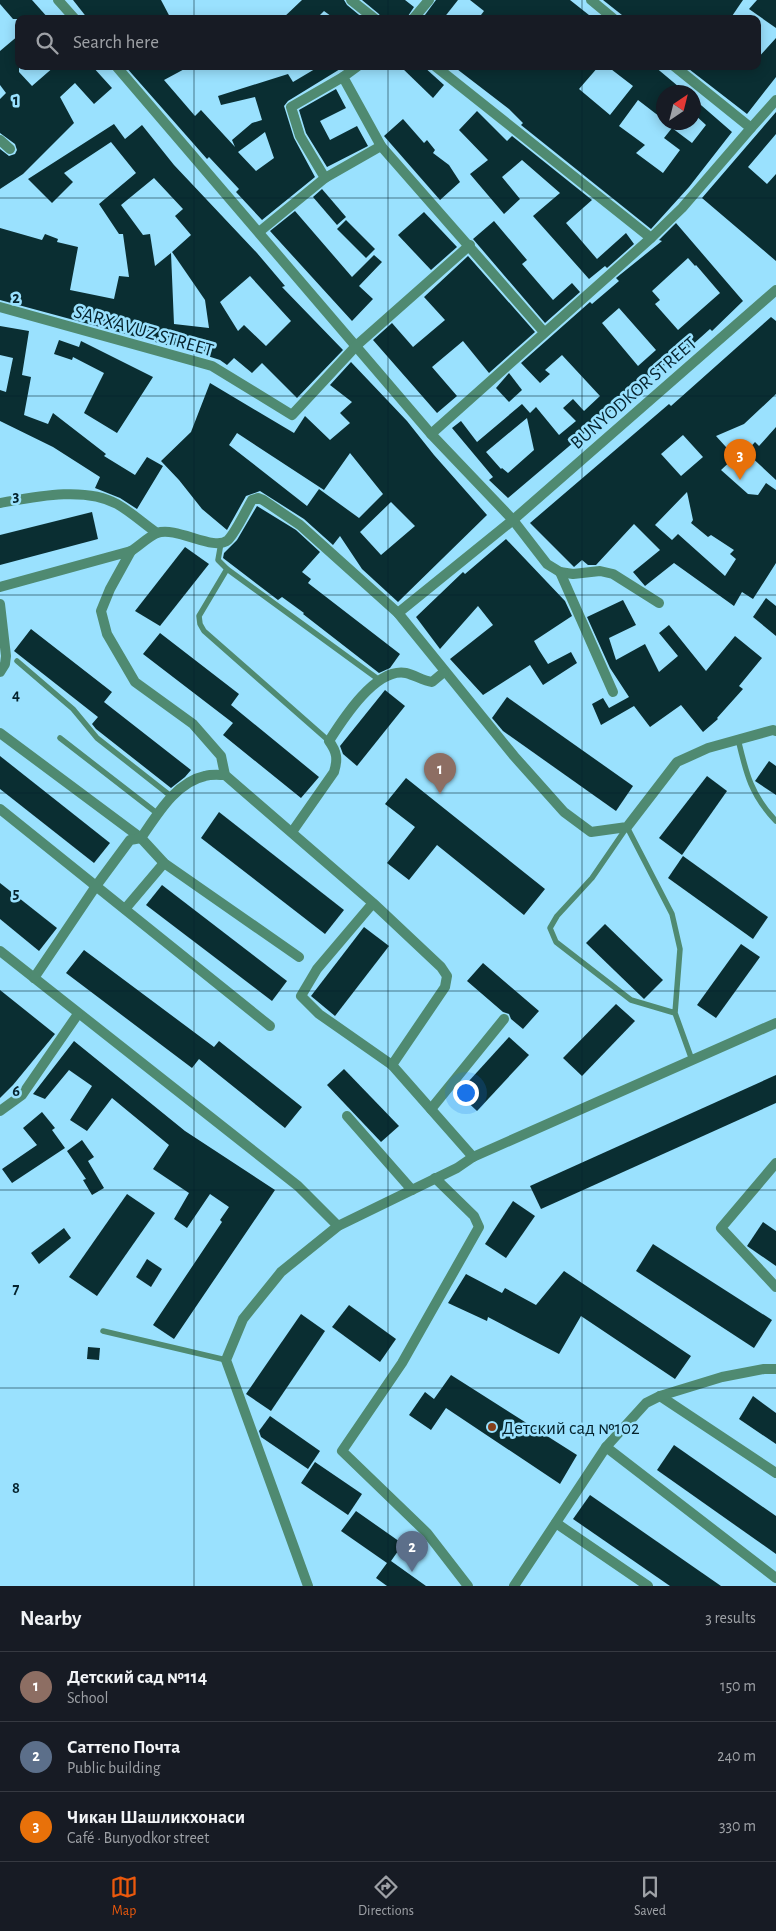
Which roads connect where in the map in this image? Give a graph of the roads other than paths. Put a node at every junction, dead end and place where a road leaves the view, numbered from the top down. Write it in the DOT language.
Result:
graph roads {
  1 [pos="58,0"];
  2 [pos="351,0"];
  3 [pos="429,0"];
  4 [pos="591,0"];
  5 [pos="71,15"];
  6 [pos="370,15"];
  7 [pos="416,15"];
  8 [pos="609,15"];
  9 [pos="119,70"];
  10 [pos="353,70"];
  11 [pos="440,70"];
  12 [pos="679,70"];
  13 [pos="343,77"];
  14 [pos="776,100"];
  15 [pos="750,128"];
  16 [pos="0,140"];
  17 [pos="381,146"];
  18 [pos="10,149"];
  19 [pos="325,178"];
  20 [pos="259,232"];
  21 [pos="651,238"];
  22 [pos="470,245"];
  23 [pos="776,290"];
  24 [pos="0,307"];
  25 [pos="544,332"];
  26 [pos="357,345"];
  27 [pos="432,434"];
  28 [pos="0,504"];
  29 [pos="512,520"];
  30 [pos="157,533"];
  31 [pos="221,543"];
  32 [pos="131,552"];
  33 [pos="227,569"];
  34 [pos="560,572"];
  35 [pos="0,587"];
  36 [pos="659,603"];
  37 [pos="0,604"];
  38 [pos="398,613"];
  39 [pos="17,662"];
  40 [pos="0,672"];
  41 [pos="444,672"];
  42 [pos="378,679"];
  43 [pos="613,692"];
  44 [pos="776,731"];
  45 [pos="0,733"];
  46 [pos="60,738"];
  47 [pos="738,740"];
  48 [pos="329,741"];
  49 [pos="225,775"];
  50 [pos="172,797"];
  51 [pos="0,809"];
  52 [pos="158,814"];
  53 [pos="776,821"];
  54 [pos="627,827"];
  55 [pos="292,832"];
  56 [pos="141,838"];
  57 [pos="164,863"];
  58 [pos="96,886"];
  59 [pos="373,903"];
  60 [pos="125,909"];
  61 [pos="0,951"];
  62 [pos="300,957"];
  63 [pos="34,978"];
  64 [pos="675,1012"];
  65 [pos="78,1014"];
  66 [pos="504,1019"];
  67 [pos="776,1023"];
  68 [pos="270,1026"];
  69 [pos="692,1060"];
  70 [pos="392,1065"];
  71 [pos="431,1109"];
  72 [pos="0,1111"];
  73 [pos="347,1116"];
  74 [pos="473,1157"];
  75 [pos="776,1163"];
  76 [pos="435,1178"];
  77 [pos="412,1190"];
  78 [pos="338,1226"];
  79 [pos="776,1287"];
  80 [pos="103,1331"];
  81 [pos="226,1360"];
  82 [pos="776,1370"];
  83 [pos="660,1396"];
  84 [pos="606,1447"];
  85 [pos="776,1473"];
  86 [pos="556,1523"];
  87 [pos="776,1577"];
  88 [pos="308,1586"];
  89 [pos="468,1586"];
  90 [pos="514,1586"];
  91 [pos="648,1586"];
  92 [pos="769,1586"];
  1 -- 5 [label="street"];
  2 -- 6 [label="street"];
  3 -- 7 [label="street"];
  4 -- 8 [label="street"];
  9 -- 20 [label="street"];
  10 -- 13 [label="street"];
  11 -- 21 [label="street"];
  12 -- 15 [label="street"];
  13 -- 17 [label="street"];
  13 -- 19 [label="street"];
  14 -- 15 [label="street"];
  15 -- 21 [label="street"];
  16 -- 18 [label="street"];
  17 -- 19 [label="street"];
  17 -- 22 [label="street"];
  19 -- 20 [label="street"];
  20 -- 26 [label="street"];
  21 -- 25 [label="street"];
  22 -- 25 [label="street"];
  22 -- 26 [label="street"];
  23 -- 29 [label="street, BUNYODKOR STREET"];
  24 -- 26 [label="street, SARXAVUZ STREET"];
  25 -- 27 [label="street"];
  26 -- 27 [label="street"];
  27 -- 29 [label="street"];
  28 -- 30 [label="street"];
  29 -- 34 [label="street"];
  29 -- 38 [label="street, BUNYODKOR STREET"];
  30 -- 31 [label="street"];
  30 -- 32 [label="street"];
  31 -- 33 [label="lane"];
  31 -- 38 [label="street"];
  32 -- 35 [label="street"];
  32 -- 49 [label="street"];
  33 -- 42 [label="lane"];
  33 -- 48 [label="lane"];
  34 -- 36 [label="street"];
  34 -- 43 [label="street"];
  37 -- 40 [label="street"];
  38 -- 41 [label="street"];
  39 -- 50 [label="lane"];
  41 -- 42 [label="street"];
  41 -- 54 [label="street"];
  42 -- 48 [label="street"];
  44 -- 47 [label="street"];
  45 -- 56 [label="street"];
  46 -- 52 [label="lane"];
  47 -- 53 [label="lane"];
  47 -- 54 [label="street"];
  48 -- 55 [label="street"];
  49 -- 50 [label="street"];
  49 -- 55 [label="street"];
  50 -- 52 [label="street"];
  51 -- 58 [label="street"];
  52 -- 56 [label="street"];
  54 -- 64 [label="lane"];
  54 -- 64 [label="lane"];
  55 -- 59 [label="street"];
  56 -- 57 [label="street"];
  56 -- 58 [label="street"];
  57 -- 60 [label="street"];
  57 -- 62 [label="street"];
  58 -- 60 [label="street"];
  58 -- 63 [label="street"];
  59 -- 70 [label="street"];
  59 -- 70 [label="street"];
  60 -- 68 [label="street"];
  61 -- 63 [label="street"];
  63 -- 65 [label="street"];
  64 -- 69 [label="lane"];
  65 -- 72 [label="street"];
  65 -- 78 [label="street"];
  66 -- 71 [label="street"];
  67 -- 69 [label="street"];
  69 -- 74 [label="street"];
  70 -- 71 [label="street"];
  71 -- 74 [label="street"];
  73 -- 77 [label="street"];
  74 -- 76 [label="street"];
  75 -- 79 [label="street"];
  76 -- 77 [label="street"];
  76 -- 89 [label="street"];
  77 -- 78 [label="street"];
  78 -- 81 [label="street"];
  80 -- 81 [label="lane"];
  81 -- 88 [label="street"];
  82 -- 83 [label="street"];
  83 -- 84 [label="street"];
  83 -- 85 [label="street"];
  84 -- 86 [label="street"];
  84 -- 87 [label="street"];
  86 -- 90 [label="street"];
  86 -- 91 [label="street"];
  87 -- 92 [label="street"];
}
